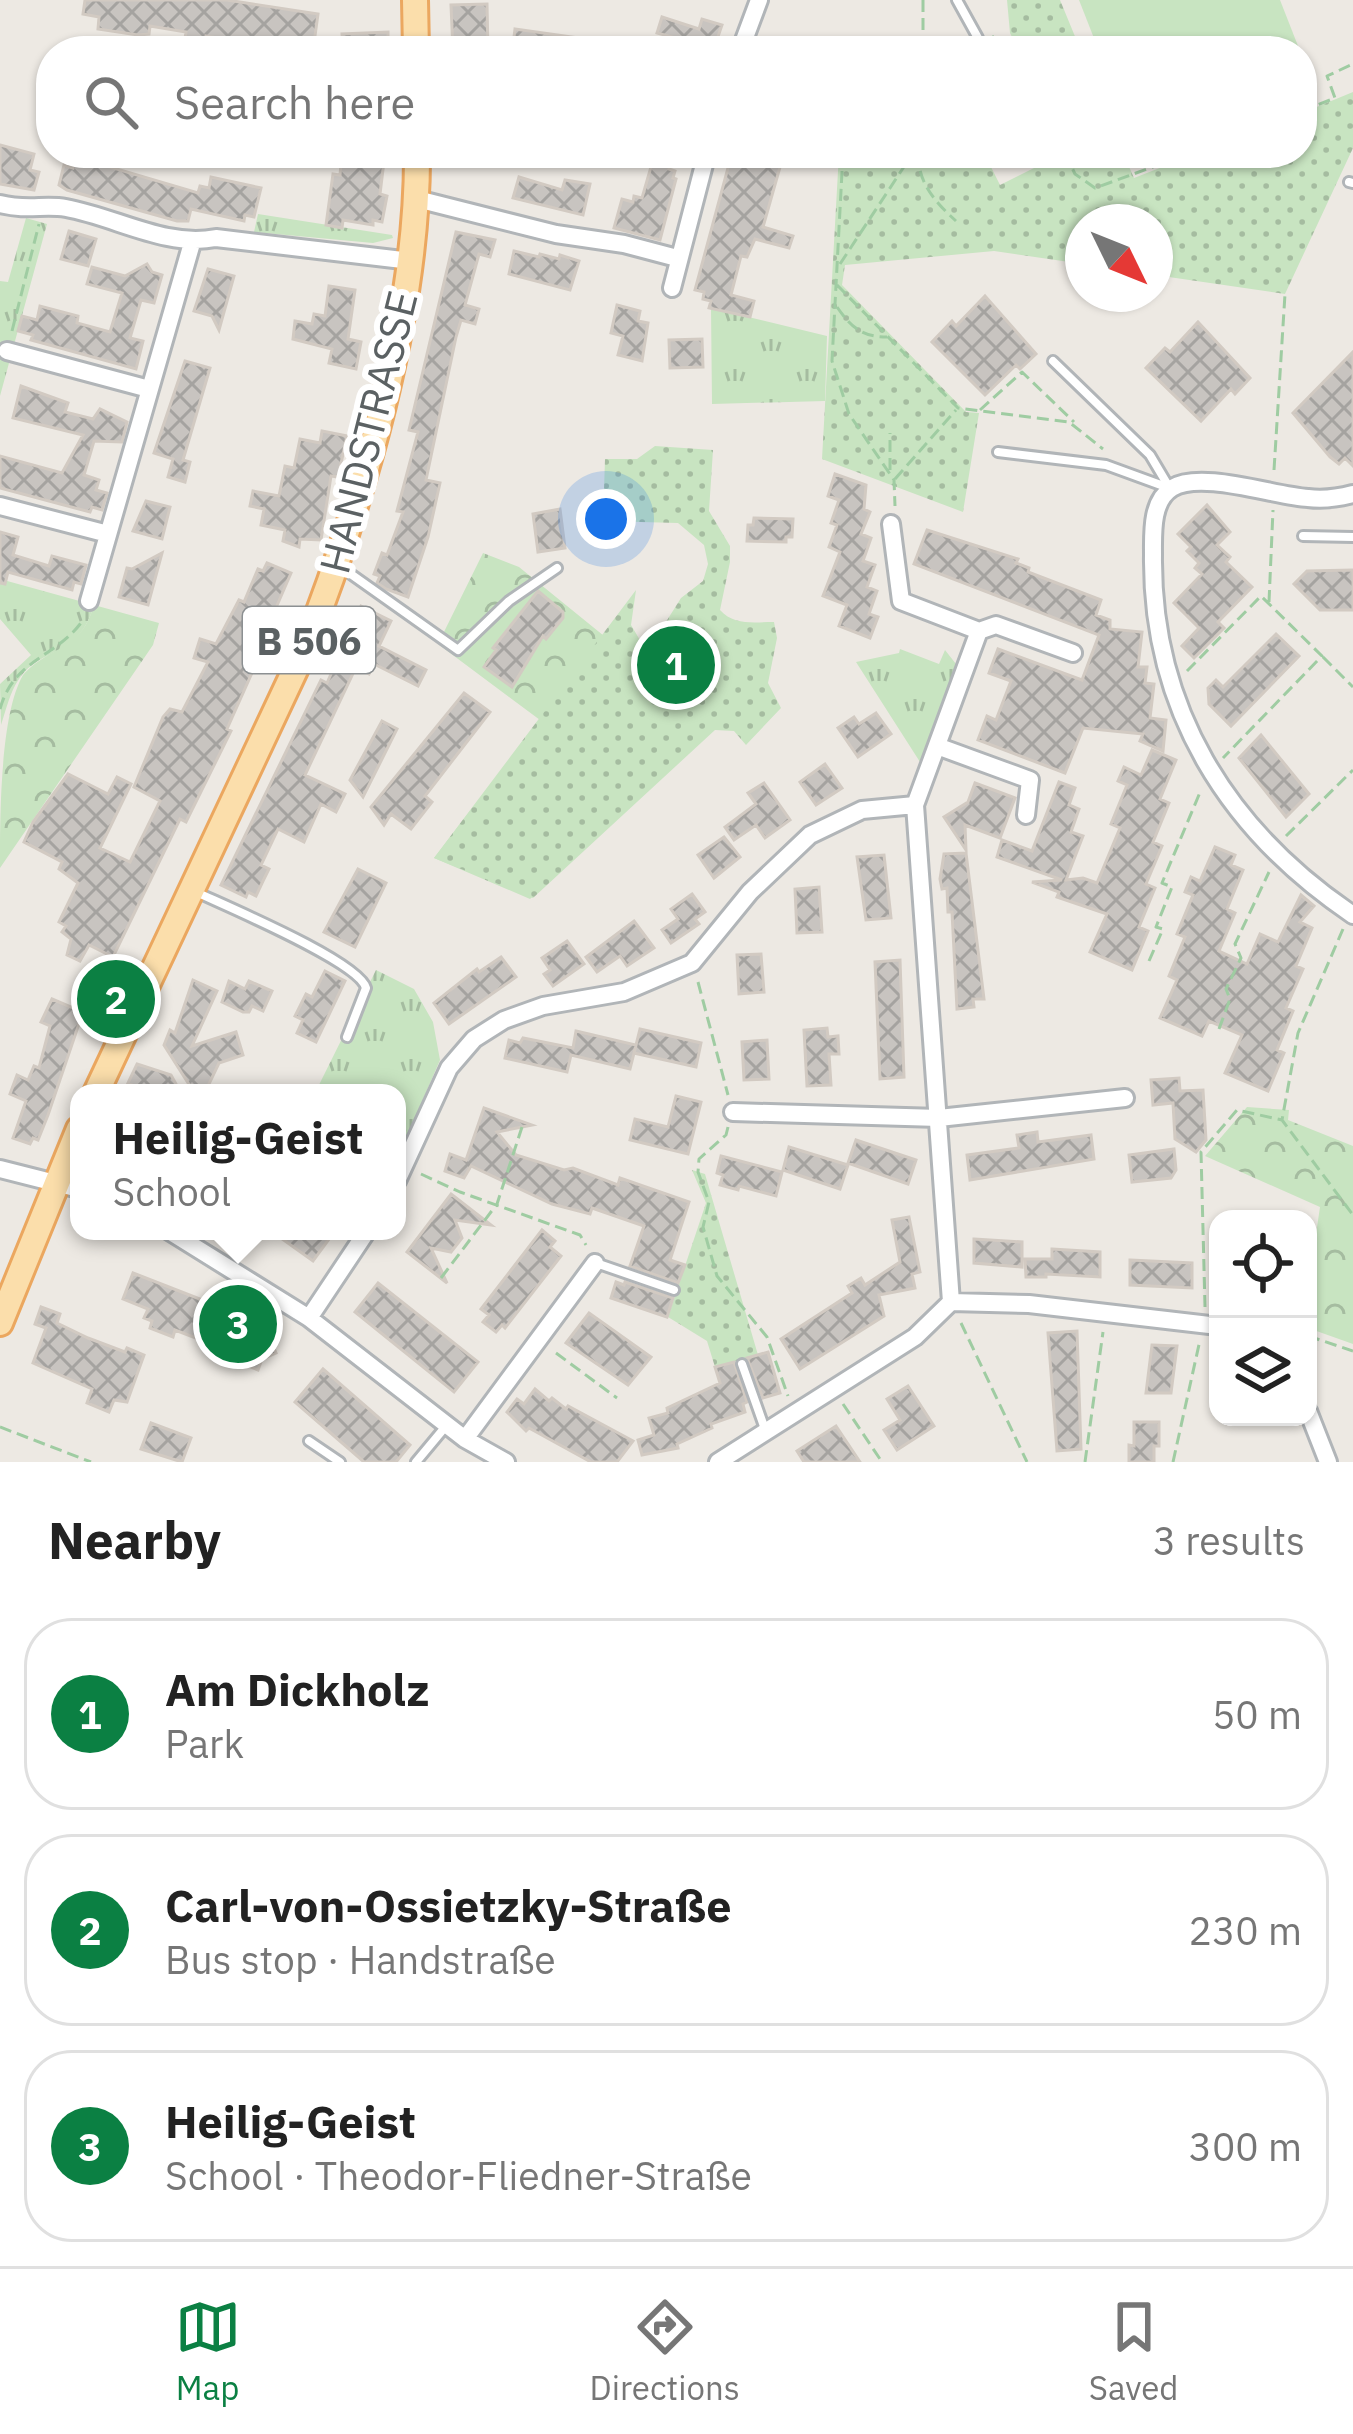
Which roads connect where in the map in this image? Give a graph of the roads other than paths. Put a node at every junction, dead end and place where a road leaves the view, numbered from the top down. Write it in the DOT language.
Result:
graph roads {
  1 [pos="416,0"];
  2 [pos="759,0"];
  3 [pos="957,0"];
  4 [pos="416,36"];
  5 [pos="746,36"];
  6 [pos="977,36"];
  7 [pos="417,168"];
  8 [pos="703,168"];
  9 [pos="417,199"];
  10 [pos="0,203"];
  11 [pos="192,243"];
  12 [pos="677,258"];
  13 [pos="411,261"];
  14 [pos="672,288"];
  15 [pos="7,351"];
  16 [pos="1053,361"];
  17 [pos="149,389"];
  18 [pos="998,452"];
  19 [pos="1170,489"];
  20 [pos="1353,494"];
  21 [pos="0,506"];
  22 [pos="891,524"];
  23 [pos="108,534"];
  24 [pos="1303,536"];
  25 [pos="1353,537"];
  26 [pos="337,564"];
  27 [pos="557,568"];
  28 [pos="88,601"];
  29 [pos="979,631"];
  30 [pos="1072,652"];
  31 [pos="937,746"];
  32 [pos="915,805"];
  33 [pos="1026,815"];
  34 [pos="190,889"];
  35 [pos="1352,914"];
  36 [pos="347,1037"];
  37 [pos="99,1084"];
  38 [pos="1125,1098"];
  39 [pos="733,1112"];
  40 [pos="939,1118"];
  41 [pos="406,1165"];
  42 [pos="0,1169"];
  43 [pos="67,1186"];
  44 [pos="183,1240"];
  45 [pos="361,1240"];
  46 [pos="595,1263"];
  47 [pos="674,1290"];
  48 [pos="951,1302"];
  49 [pos="309,1318"];
  50 [pos="0,1323"];
  51 [pos="1209,1325"];
  52 [pos="742,1364"];
  53 [pos="447,1425"];
  54 [pos="1314,1426"];
  55 [pos="767,1433"];
  56 [pos="465,1439"];
  57 [pos="309,1441"];
  58 [pos="340,1462"];
  59 [pos="416,1462"];
  60 [pos="506,1462"];
  61 [pos="718,1462"];
  62 [pos="1328,1462"];
  1 -- 4 [label="main road"];
  2 -- 5 [label="street"];
  3 -- 6 [label="lane"];
  7 -- 9 [label="main road, HANDSTRASSE / B 506"];
  8 -- 12 [label="street"];
  9 -- 12 [label="street"];
  9 -- 13 [label="main road, HANDSTRASSE / B 506"];
  10 -- 11 [label="street"];
  11 -- 13 [label="street"];
  11 -- 17 [label="street"];
  12 -- 14 [label="street"];
  13 -- 26 [label="main road, HANDSTRASSE / B 506"];
  15 -- 17 [label="street"];
  16 -- 19 [label="lane"];
  17 -- 23 [label="street"];
  18 -- 19 [label="lane"];
  19 -- 20 [label="street"];
  19 -- 35 [label="street"];
  21 -- 23 [label="street"];
  22 -- 29 [label="street"];
  23 -- 28 [label="street"];
  24 -- 25 [label="lane"];
  26 -- 27 [label="lane"];
  26 -- 34 [label="main road, HANDSTRASSE / B 506"];
  29 -- 30 [label="street"];
  29 -- 31 [label="street"];
  31 -- 32 [label="street"];
  31 -- 33 [label="street"];
  32 -- 40 [label="street"];
  32 -- 41 [label="street"];
  34 -- 36 [label="lane"];
  34 -- 37 [label="main road, HANDSTRASSE / B 506"];
  38 -- 40 [label="street"];
  39 -- 40 [label="street"];
  40 -- 48 [label="street"];
  42 -- 43 [label="street"];
  43 -- 50 [label="main road"];
  44 -- 49 [label="street"];
  45 -- 49 [label="street"];
  46 -- 47 [label="lane"];
  46 -- 56 [label="street"];
  48 -- 51 [label="street"];
  48 -- 55 [label="street"];
  49 -- 53 [label="street"];
  52 -- 55 [label="lane"];
  53 -- 56 [label="street"];
  53 -- 59 [label="lane"];
  54 -- 62 [label="street"];
  55 -- 61 [label="street"];
  56 -- 60 [label="street"];
  57 -- 58 [label="lane"];
}
